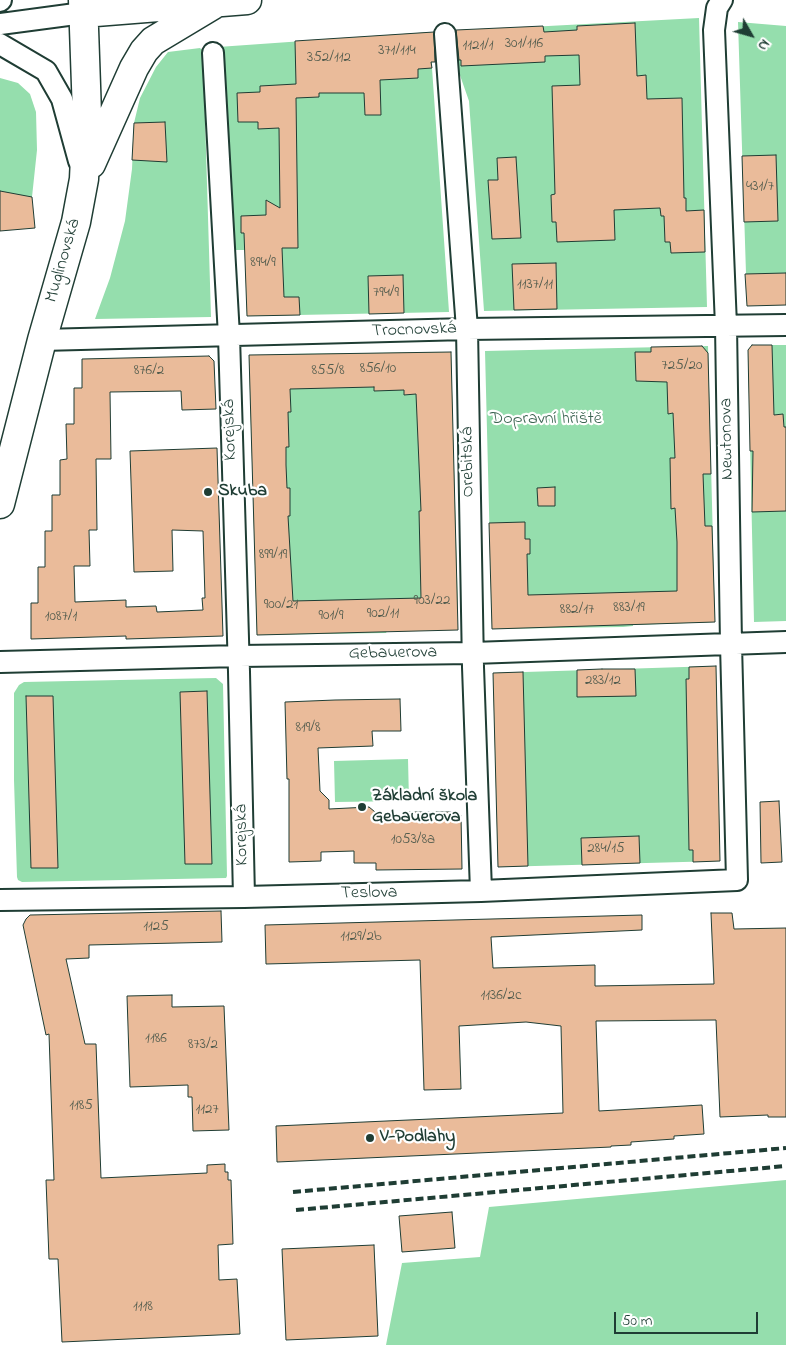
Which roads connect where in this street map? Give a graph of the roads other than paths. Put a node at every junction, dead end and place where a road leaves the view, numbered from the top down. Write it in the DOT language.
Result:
graph roads {
  1 [pos="246,0"];
  2 [pos="722,0"];
  3 [pos="216,1"];
  4 [pos="83,7"];
  5 [pos="0,24"];
  6 [pos="445,34"];
  7 [pos="0,44"];
  8 [pos="213,53"];
  9 [pos="84,179"];
  10 [pos="786,325"];
  11 [pos="726,326"];
  12 [pos="467,329"];
  13 [pos="228,336"];
  14 [pos="42,340"];
  15 [pos="0,504"];
  16 [pos="786,642"];
  17 [pos="731,644"];
  18 [pos="473,653"];
  19 [pos="239,656"];
  20 [pos="0,662"];
  21 [pos="737,880"];
  22 [pos="481,891"];
  23 [pos="244,897"];
  24 [pos="0,900"];
  1 -- 3 [label="main road"];
  2 -- 11 [label="street, Newtonova"];
  3 -- 4 [label="main road"];
  3 -- 9 [label="main road"];
  4 -- 5 [label="street"];
  4 -- 9 [label="main road, Muglinovská"];
  6 -- 12 [label="street, Orebitská"];
  7 -- 9 [label="street"];
  8 -- 13 [label="street, Korejská"];
  9 -- 14 [label="main road, Muglinovská"];
  10 -- 11 [label="street, Trocnovská"];
  11 -- 12 [label="street, Trocnovská"];
  11 -- 17 [label="street, Newtonova"];
  12 -- 13 [label="street, Trocnovská"];
  12 -- 18 [label="street, Orebitská"];
  13 -- 14 [label="street, Trocnovská"];
  13 -- 19 [label="street, Korejská"];
  14 -- 15 [label="main road, Muglinovská"];
  16 -- 17 [label="street, Gebauerova"];
  17 -- 18 [label="street, Gebauerova"];
  17 -- 21 [label="street, Newtonova"];
  18 -- 19 [label="street, Gebauerova"];
  18 -- 22 [label="street, Orebitská"];
  19 -- 20 [label="street, Gebauerova"];
  19 -- 23 [label="street, Korejská"];
  21 -- 22 [label="street, Teslova"];
  22 -- 23 [label="street, Teslova"];
  23 -- 24 [label="street, Teslova"];
}
